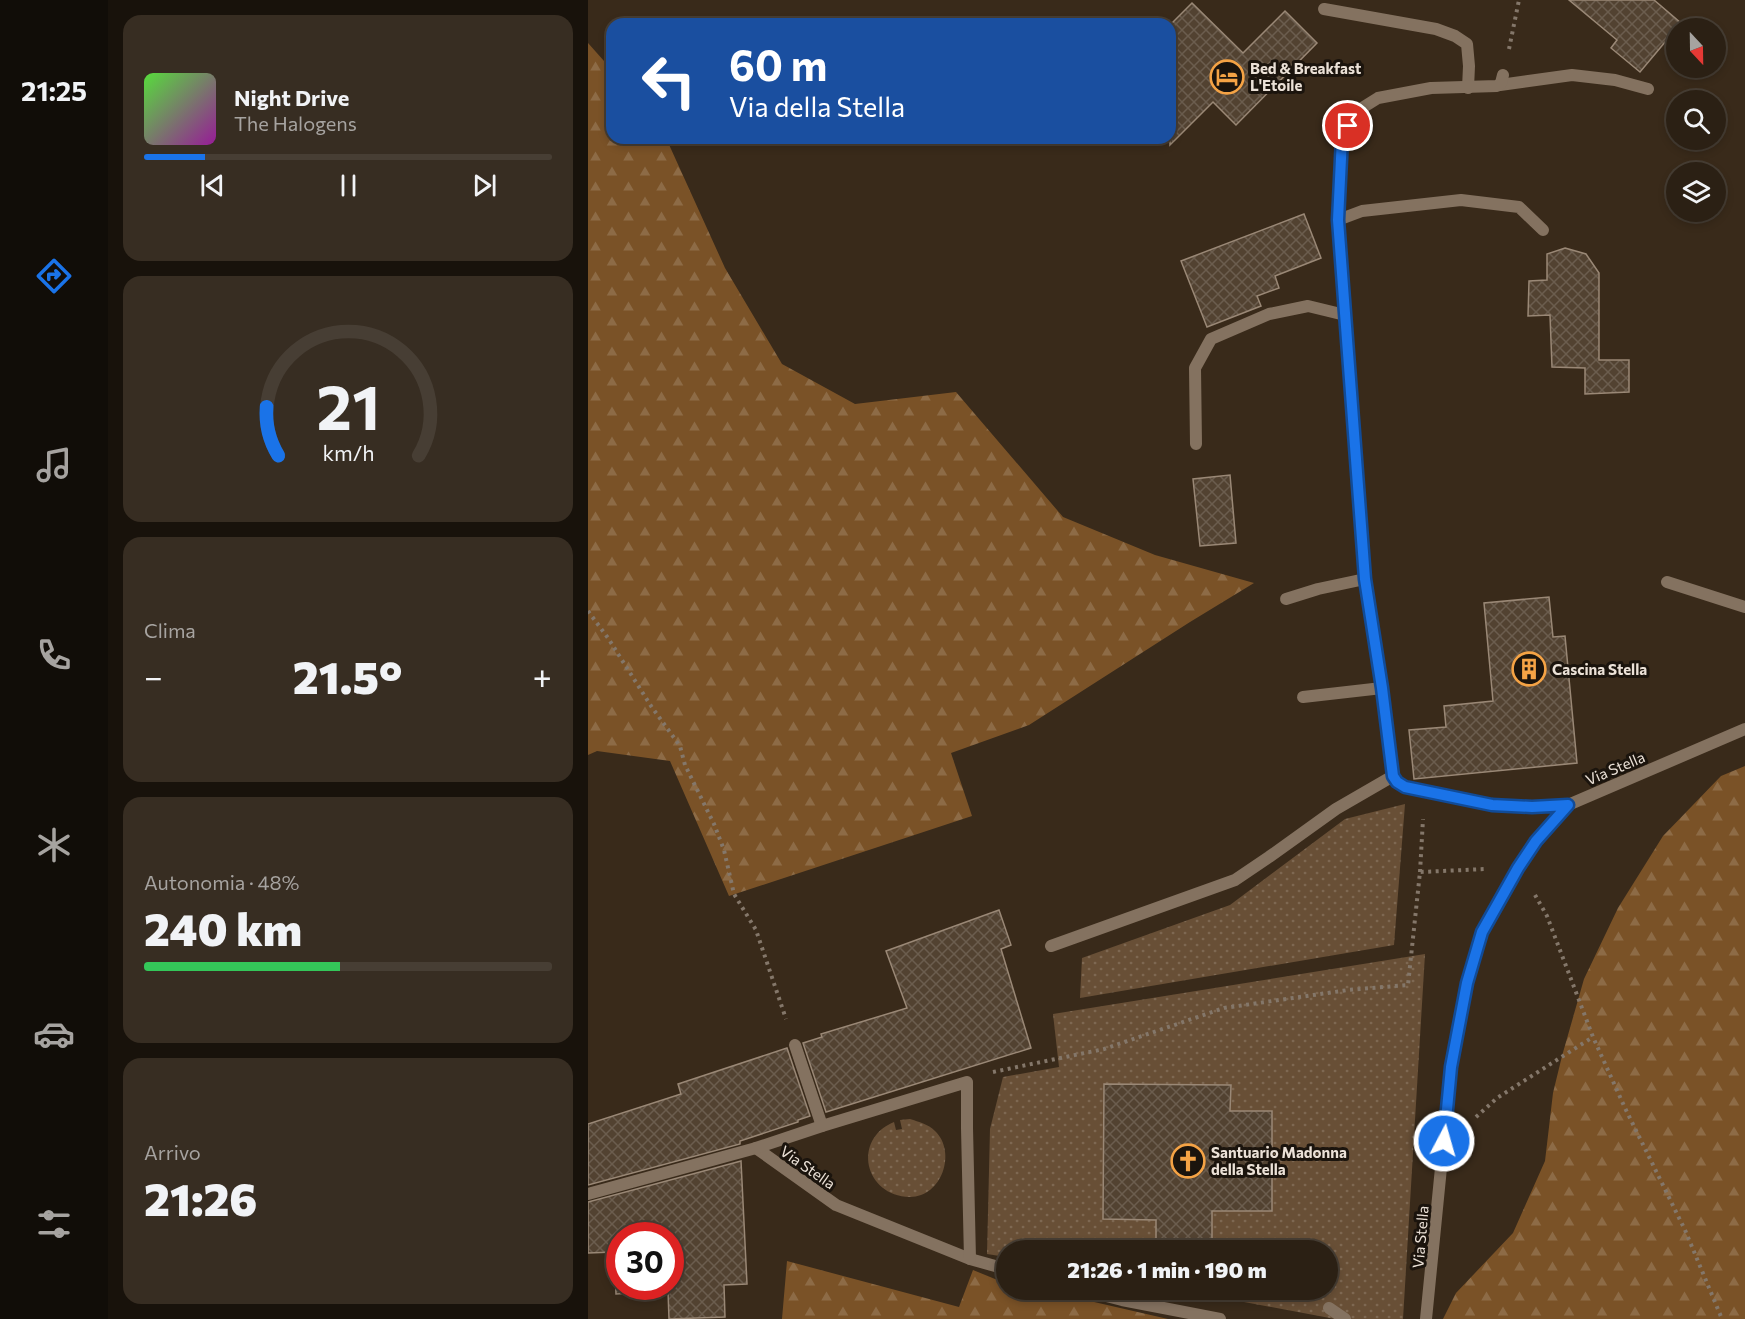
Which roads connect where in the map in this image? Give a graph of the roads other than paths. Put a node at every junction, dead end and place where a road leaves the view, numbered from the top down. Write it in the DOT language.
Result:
graph roads {
  1 [pos="1324,9"];
  2 [pos="1468,88"];
  3 [pos="1648,89"];
  4 [pos="1338,220"];
  5 [pos="1543,230"];
  6 [pos="1345,315"];
  7 [pos="1196,444"];
  8 [pos="1365,579"];
  9 [pos="1667,582"];
  10 [pos="1286,599"];
  11 [pos="1745,607"];
  12 [pos="1382,688"];
  13 [pos="1303,697"];
  14 [pos="1745,729"];
  15 [pos="1393,776"];
  16 [pos="1568,805"];
  17 [pos="1051,946"];
  18 [pos="795,1045"];
  19 [pos="822,1126"];
  20 [pos="756,1148"];
  21 [pos="588,1194"];
  22 [pos="970,1259"];
  23 [pos="996,1266"];
  24 [pos="1122,1300"];
  25 [pos="1329,1308"];
  26 [pos="1220,1319"];
  27 [pos="1346,1319"];
  28 [pos="1426,1319"];
  1 -- 2 [label="street"];
  2 -- 3 [label="street"];
  2 -- 4 [label="street"];
  4 -- 5 [label="street"];
  4 -- 6 [label="street"];
  6 -- 7 [label="street"];
  6 -- 8 [label="street"];
  8 -- 10 [label="street"];
  8 -- 12 [label="street"];
  9 -- 11 [label="street"];
  12 -- 13 [label="street"];
  12 -- 15 [label="street"];
  14 -- 16 [label="street, Via Stella"];
  15 -- 16 [label="street"];
  15 -- 17 [label="street"];
  16 -- 28 [label="street, Via Stella"];
  18 -- 19 [label="street"];
  19 -- 20 [label="street"];
  19 -- 22 [label="street"];
  20 -- 21 [label="street"];
  20 -- 22 [label="street, Via Stella"];
  22 -- 23 [label="street, Via Stella"];
  24 -- 26 [label="street"];
  25 -- 27 [label="street"];
}
